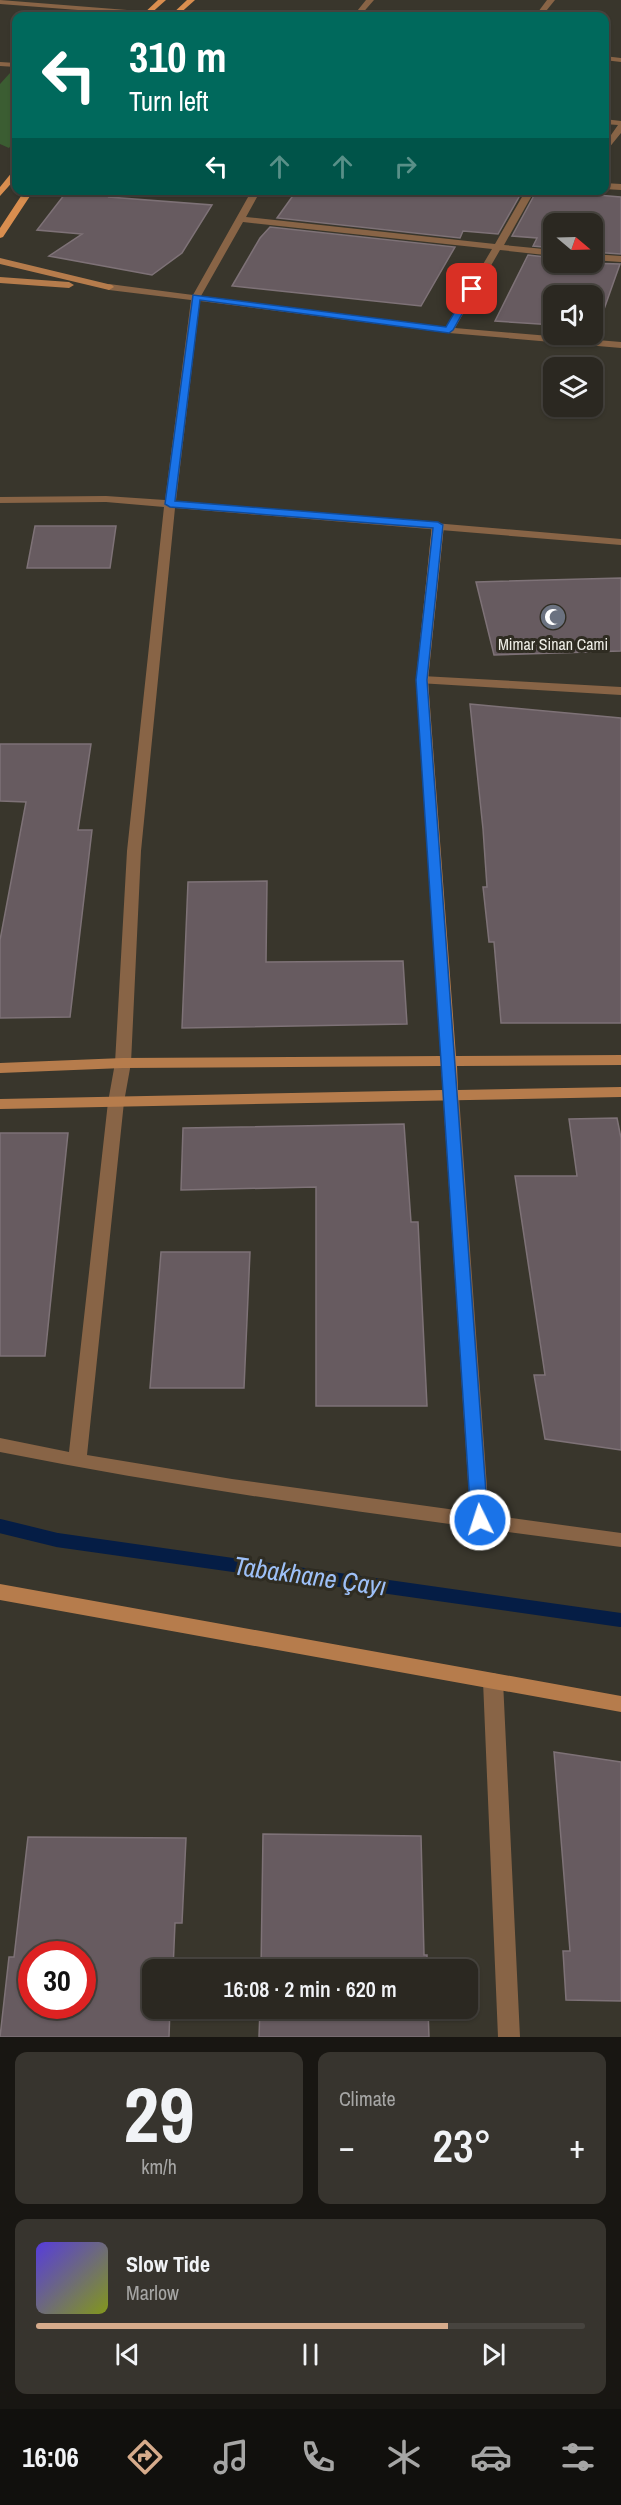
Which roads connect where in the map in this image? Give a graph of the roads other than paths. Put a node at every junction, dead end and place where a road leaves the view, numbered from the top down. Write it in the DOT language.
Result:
graph roads {
  1 [pos="162,0"];
  2 [pos="191,0"];
  3 [pos="370,0"];
  4 [pos="551,0"];
  5 [pos="0,2"];
  6 [pos="112,12"];
  7 [pos="148,12"];
  8 [pos="178,12"];
  9 [pos="360,12"];
  10 [pos="541,12"];
  11 [pos="621,125"];
  12 [pos="609,144"];
  13 [pos="12,178"];
  14 [pos="0,194"];
  15 [pos="27,195"];
  16 [pos="254,195"];
  17 [pos="528,195"];
  18 [pos="241,219"];
  19 [pos="0,235"];
  20 [pos="495,247"];
  21 [pos="543,252"];
  22 [pos="603,258"];
  23 [pos="621,260"];
  24 [pos="0,261"];
  25 [pos="0,280"];
  26 [pos="109,287"];
  27 [pos="196,297"];
  28 [pos="449,330"];
  29 [pos="621,345"];
  30 [pos="0,500"];
  31 [pos="170,504"];
  32 [pos="438,525"];
  33 [pos="621,542"];
  34 [pos="422,680"];
  35 [pos="621,692"];
  36 [pos="450,1059"];
  37 [pos="621,1060"];
  38 [pos="123,1063"];
  39 [pos="0,1068"];
  40 [pos="621,1092"];
  41 [pos="451,1096"];
  42 [pos="116,1102"];
  43 [pos="0,1104"];
  44 [pos="0,1445"];
  45 [pos="77,1461"];
  46 [pos="480,1520"];
  47 [pos="621,1540"];
  48 [pos="0,1592"];
  49 [pos="493,1681"];
  50 [pos="621,1704"];
  51 [pos="509,2037"];
  1 -- 7 [label="main road"];
  2 -- 8 [label="main road"];
  3 -- 9 [label="street"];
  4 -- 10 [label="street"];
  5 -- 6 [label="street"];
  11 -- 12 [label="street"];
  13 -- 14 [label="main road"];
  15 -- 19 [label="main road"];
  16 -- 18 [label="street"];
  17 -- 20 [label="street"];
  18 -- 20 [label="street"];
  18 -- 27 [label="street"];
  20 -- 21 [label="street"];
  20 -- 28 [label="street"];
  22 -- 23 [label="street"];
  24 -- 26 [label="street"];
  25 -- 26 [label="street"];
  26 -- 27 [label="street"];
  27 -- 28 [label="street"];
  27 -- 31 [label="street"];
  28 -- 29 [label="street"];
  30 -- 31 [label="street"];
  31 -- 32 [label="street"];
  31 -- 38 [label="street"];
  32 -- 33 [label="street"];
  32 -- 34 [label="street"];
  34 -- 35 [label="street"];
  34 -- 36 [label="street"];
  36 -- 37 [label="street"];
  36 -- 38 [label="street"];
  36 -- 41 [label="street"];
  38 -- 39 [label="street"];
  38 -- 42 [label="street"];
  40 -- 41 [label="street"];
  41 -- 42 [label="street"];
  41 -- 46 [label="street"];
  42 -- 43 [label="street"];
  42 -- 45 [label="street"];
  44 -- 45 [label="street"];
  45 -- 46 [label="street"];
  46 -- 47 [label="street"];
  48 -- 49 [label="street"];
  49 -- 50 [label="street"];
  49 -- 51 [label="street"];
}
